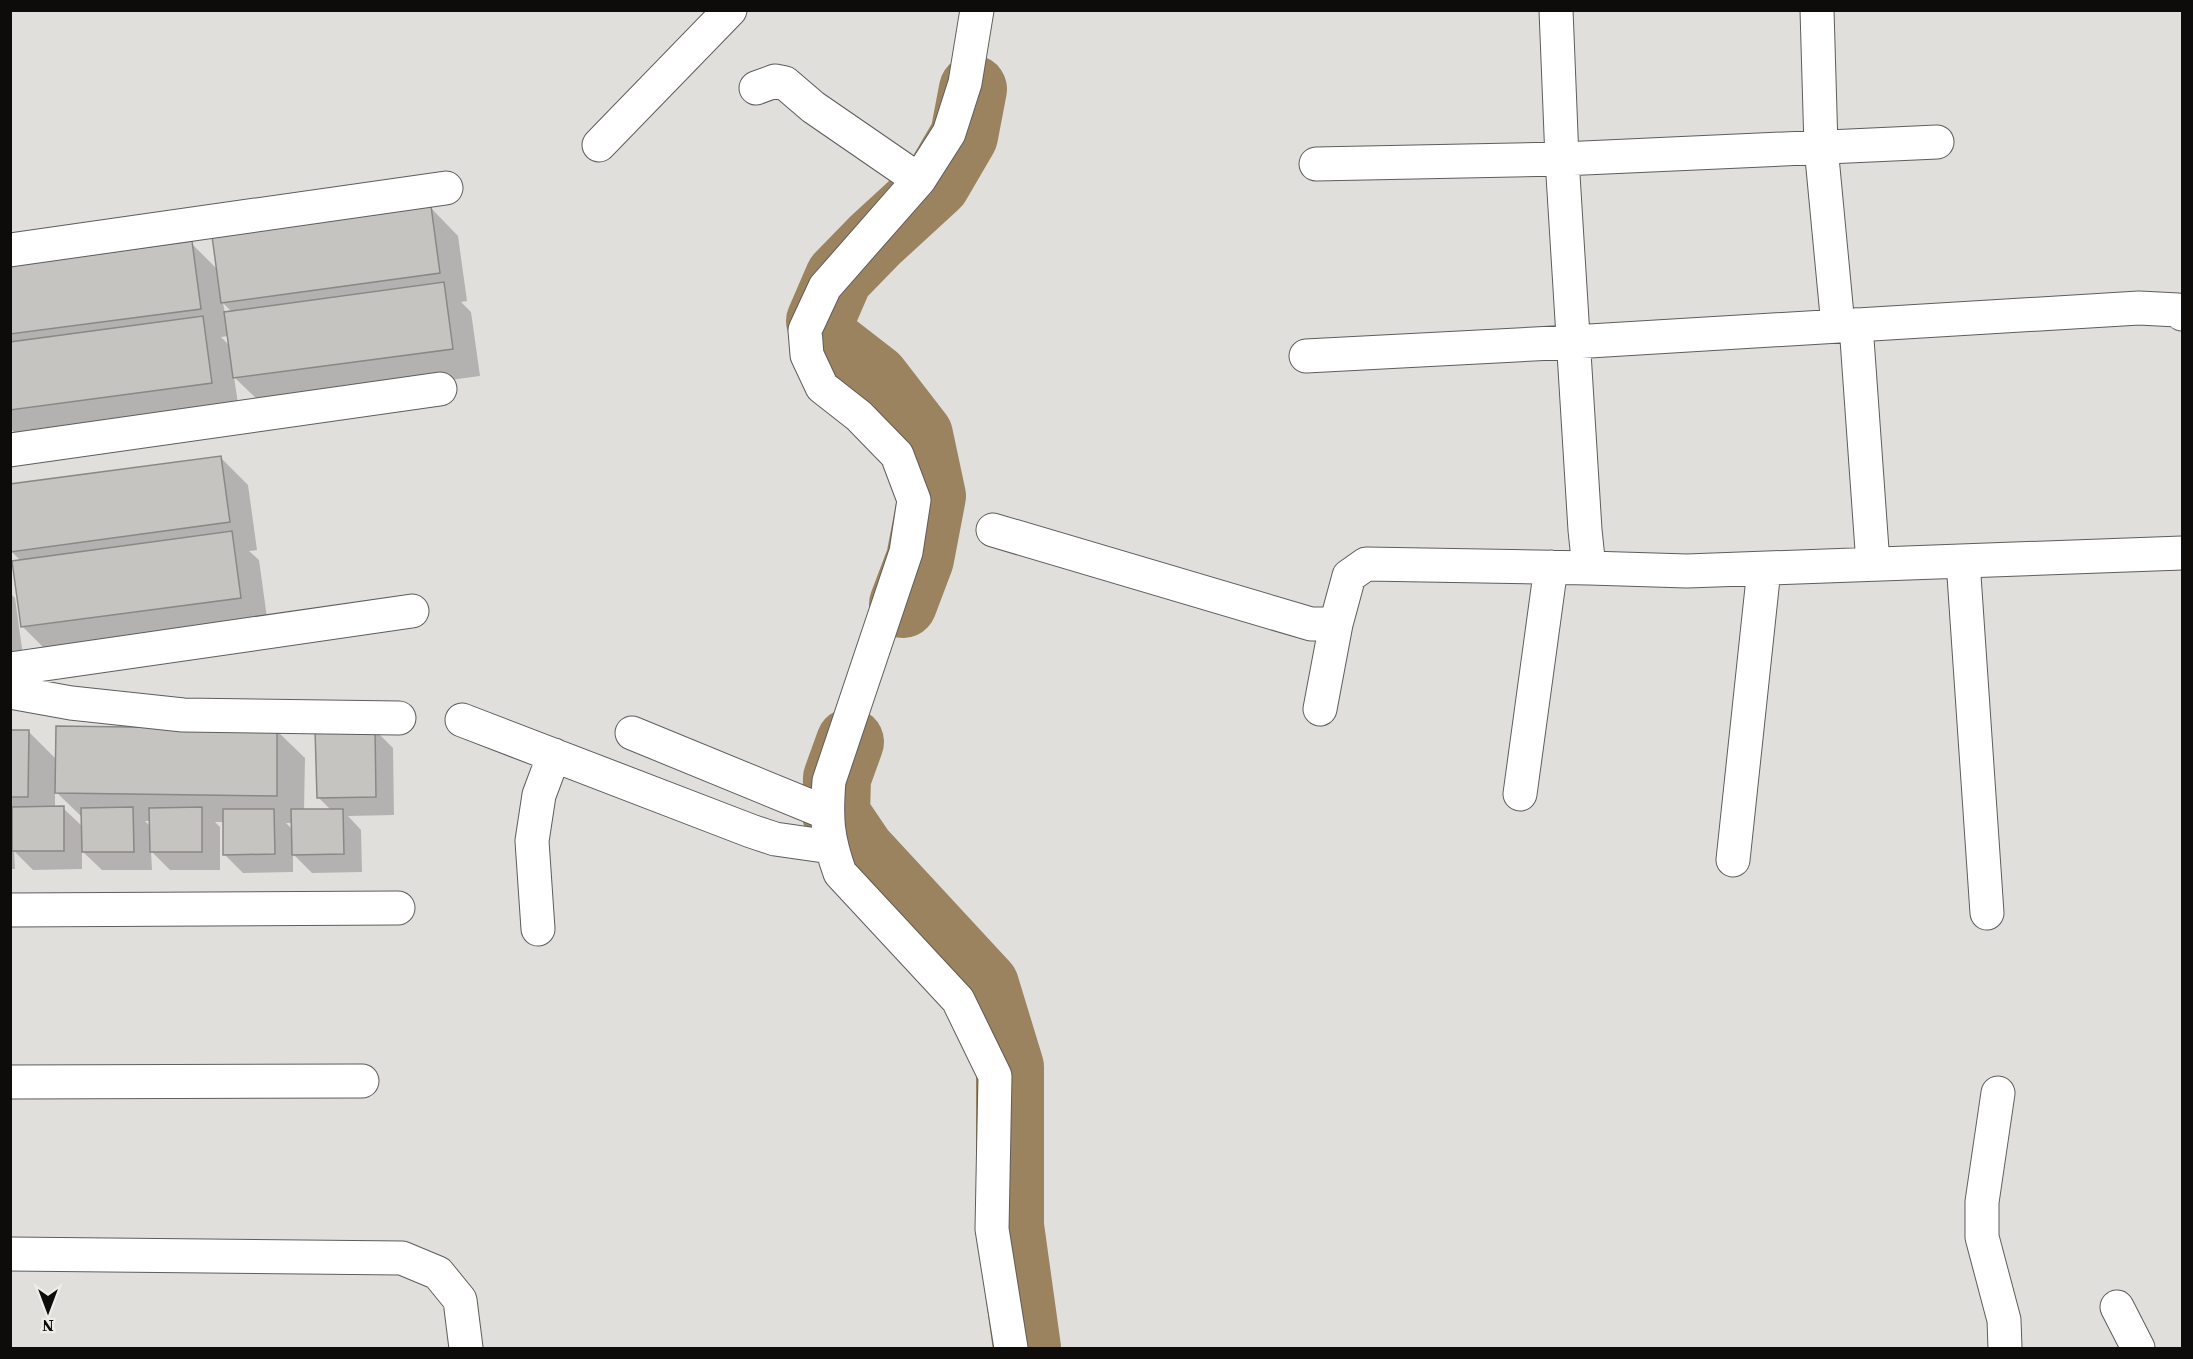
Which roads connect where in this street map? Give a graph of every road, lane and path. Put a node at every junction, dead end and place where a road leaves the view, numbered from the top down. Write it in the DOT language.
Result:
graph roads {
  1 [pos="730,10"];
  2 [pos="1556,10"];
  3 [pos="1817,10"];
  4 [pos="969,15"];
  5 [pos="756,88"];
  6 [pos="1936,142"];
  7 [pos="599,145"];
  8 [pos="1821,147"];
  9 [pos="1562,159"];
  10 [pos="1316,164"];
  11 [pos="919,180"];
  12 [pos="446,188"];
  13 [pos="10,250"];
  14 [pos="2182,314"];
  15 [pos="1847,325"];
  16 [pos="1573,342"];
  17 [pos="1306,356"];
  18 [pos="440,389"];
  19 [pos="10,450"];
  20 [pos="993,530"];
  21 [pos="2182,553"];
  22 [pos="1963,561"];
  23 [pos="1874,564"];
  24 [pos="1551,567"];
  25 [pos="1589,568"];
  26 [pos="1764,569"];
  27 [pos="412,611"];
  28 [pos="1336,624"];
  29 [pos="10,669"];
  30 [pos="10,692"];
  31 [pos="1320,709"];
  32 [pos="399,718"];
  33 [pos="462,720"];
  34 [pos="632,733"];
  35 [pos="554,756"];
  36 [pos="1520,794"];
  37 [pos="827,813"];
  38 [pos="831,847"];
  39 [pos="1733,860"];
  40 [pos="398,908"];
  41 [pos="10,910"];
  42 [pos="1987,913"];
  43 [pos="538,928"];
  44 [pos="362,1081"];
  45 [pos="10,1082"];
  46 [pos="1998,1093"];
  47 [pos="10,1254"];
  48 [pos="2117,1307"];
  49 [pos="466,1348"];
  50 [pos="1011,1348"];
  51 [pos="2005,1348"];
  52 [pos="2138,1348"];
  1 -- 7 [label="street"];
  2 -- 9 [label="street"];
  3 -- 8 [label="street"];
  4 -- 11 [label="street"];
  5 -- 11 [label="street"];
  6 -- 8 [label="street"];
  8 -- 9 [label="street"];
  8 -- 15 [label="street"];
  9 -- 10 [label="street"];
  9 -- 16 [label="street"];
  11 -- 37 [label="street"];
  12 -- 13 [label="street"];
  14 -- 15 [label="street"];
  15 -- 16 [label="street"];
  15 -- 23 [label="street"];
  16 -- 17 [label="street"];
  16 -- 25 [label="street"];
  18 -- 19 [label="street"];
  20 -- 28 [label="street"];
  21 -- 22 [label="street"];
  22 -- 23 [label="street"];
  22 -- 42 [label="street"];
  23 -- 26 [label="street"];
  24 -- 25 [label="street"];
  24 -- 28 [label="street"];
  24 -- 36 [label="street"];
  25 -- 26 [label="street"];
  26 -- 39 [label="street"];
  27 -- 29 [label="street"];
  28 -- 31 [label="street"];
  30 -- 32 [label="street"];
  33 -- 35 [label="street"];
  34 -- 37 [label="street"];
  35 -- 38 [label="street"];
  35 -- 43 [label="street"];
  37 -- 38 [label="street"];
  38 -- 50 [label="street"];
  40 -- 41 [label="street"];
  44 -- 45 [label="street"];
  46 -- 51 [label="street"];
  47 -- 49 [label="street"];
  48 -- 52 [label="street"];
}
